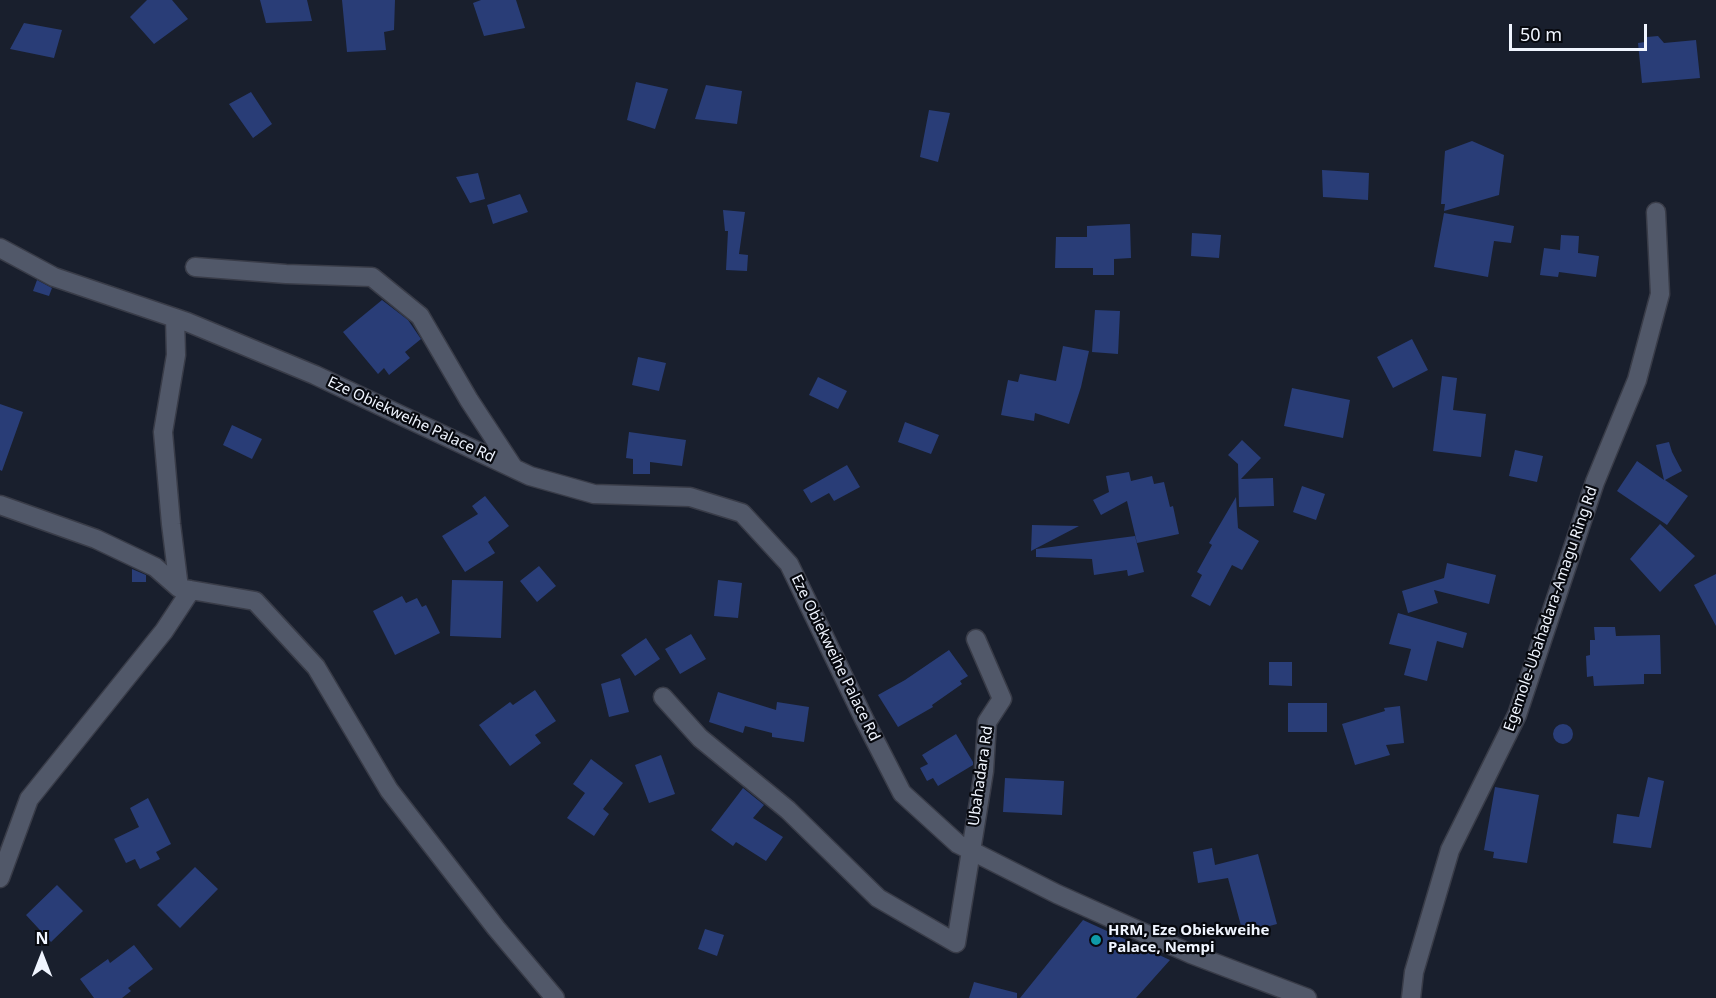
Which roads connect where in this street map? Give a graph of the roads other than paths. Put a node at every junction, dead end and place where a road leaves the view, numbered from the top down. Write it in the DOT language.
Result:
graph roads {
  1 [pos="1656,212"];
  2 [pos="0,248"];
  3 [pos="195,267"];
  4 [pos="176,318"];
  5 [pos="514,468"];
  6 [pos="0,505"];
  7 [pos="185,589"];
  8 [pos="976,639"];
  9 [pos="663,697"];
  10 [pos="970,850"];
  11 [pos="0,878"];
  12 [pos="555,998"];
  13 [pos="1307,998"];
  14 [pos="1411,998"];
  1 -- 14 [label="street, Egemole-Ubahadara-Amagu Ring Rd"];
  2 -- 4 [label="street, Eze Obiekweihe Palace Rd"];
  3 -- 5 [label="street"];
  4 -- 5 [label="street, Eze Obiekweihe Palace Rd"];
  4 -- 7 [label="street"];
  5 -- 10 [label="street, Eze Obiekweihe Palace Rd"];
  6 -- 7 [label="street"];
  7 -- 11 [label="street"];
  7 -- 12 [label="street"];
  8 -- 10 [label="street, Ubahadara Rd"];
  9 -- 10 [label="street"];
  10 -- 13 [label="street, Eze Obiekweihe Palace Rd"];
}
